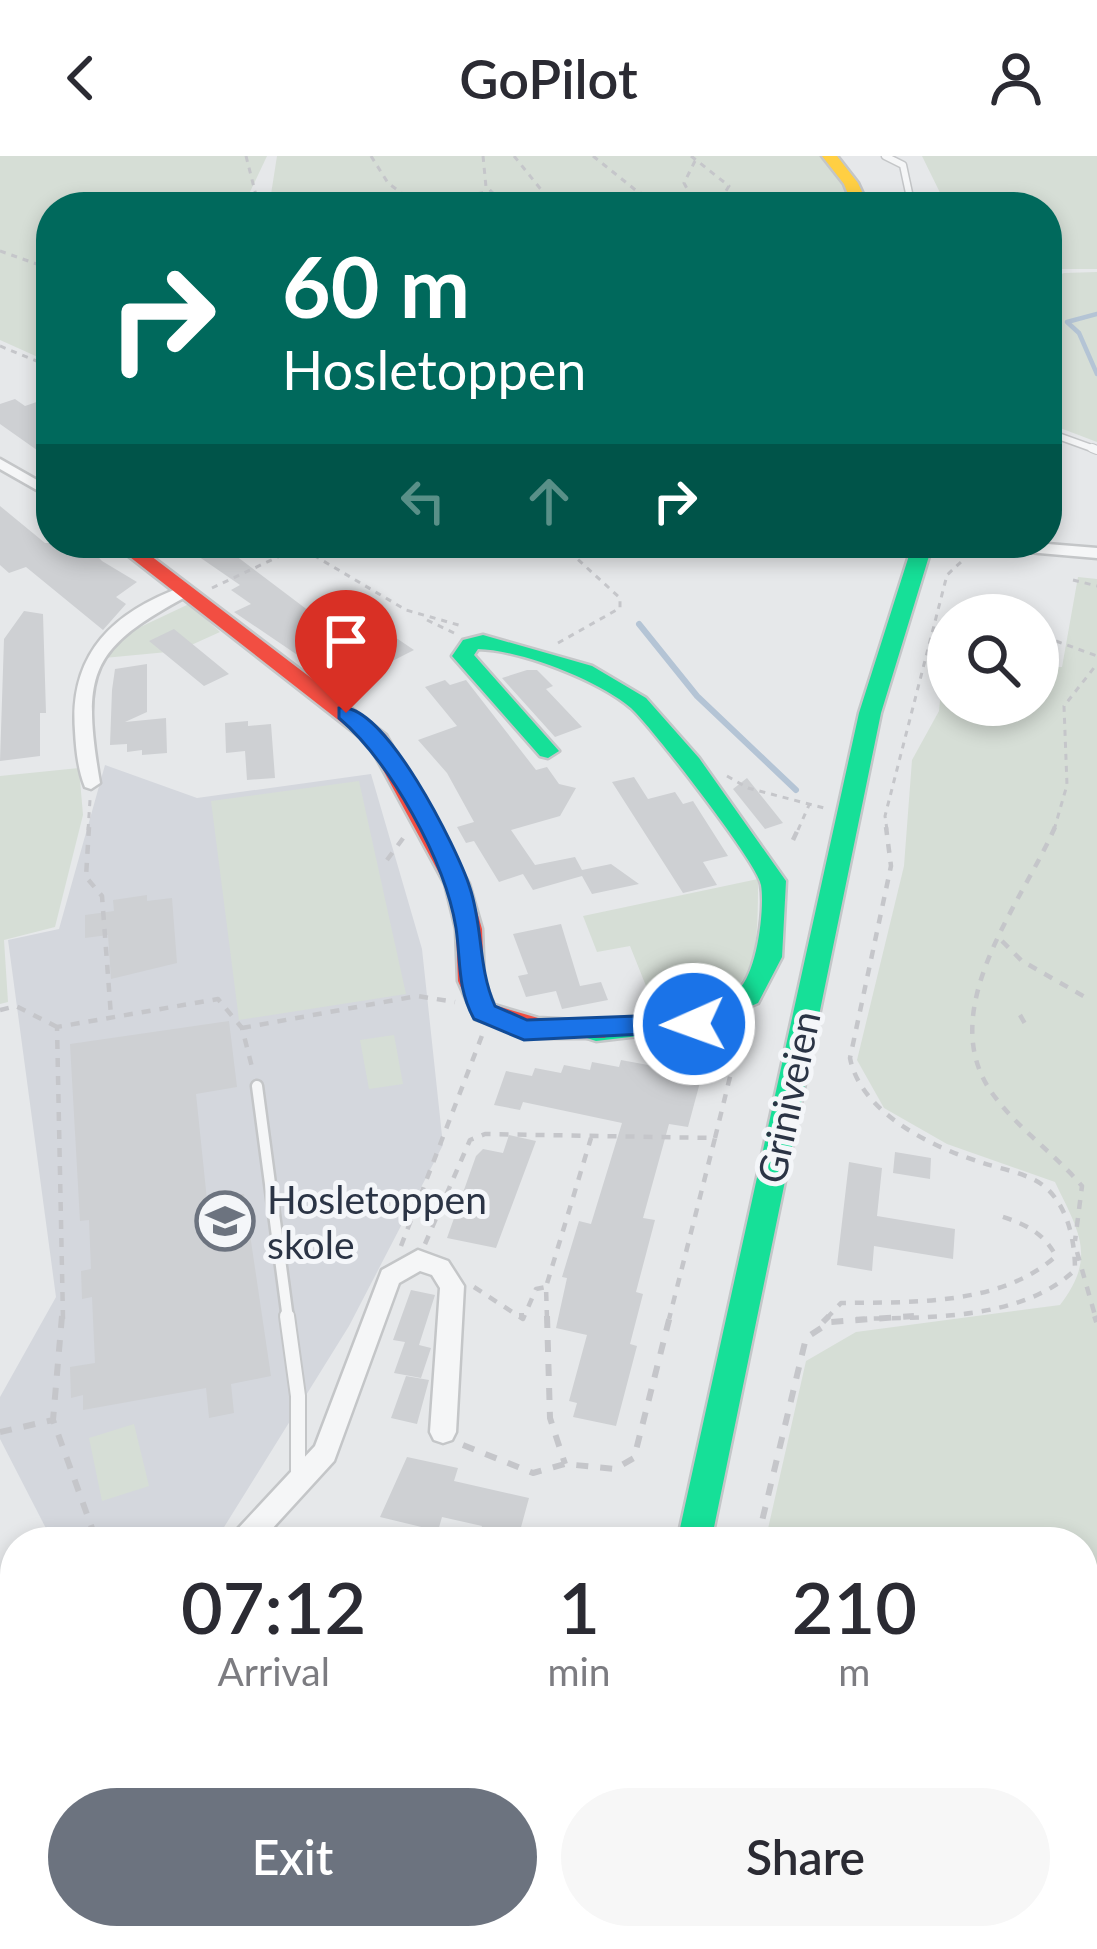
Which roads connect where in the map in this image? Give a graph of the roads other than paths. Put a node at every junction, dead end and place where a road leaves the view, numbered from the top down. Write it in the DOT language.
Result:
graph roads {
  1 [pos="829,156"];
  2 [pos="885,156"];
  3 [pos="906,156"];
  4 [pos="903,165"];
  5 [pos="855,192"];
  6 [pos="909,192"];
  7 [pos="1062,438"];
  8 [pos="1097,451"];
  9 [pos="0,463"];
  10 [pos="36,485"];
  11 [pos="1062,550"];
  12 [pos="1097,553"];
  13 [pos="141,558"];
  14 [pos="899,558"];
  15 [pos="918,558"];
  16 [pos="188,594"];
  17 [pos="884,653"];
  18 [pos="548,751"];
  19 [pos="91,783"];
  20 [pos="257,1086"];
  21 [pos="443,1432"];
  22 [pos="298,1486"];
  23 [pos="258,1527"];
  24 [pos="697,1527"];
  1 -- 5 [label="street"];
  2 -- 4 [label="lane"];
  3 -- 4 [label="lane"];
  4 -- 6 [label="lane"];
  7 -- 8 [label="lane"];
  9 -- 10 [label="street"];
  11 -- 12 [label="street, Griniveien"];
  13 -- 16 [label="street"];
  14 -- 17 [label="street, Griniveien"];
  15 -- 17 [label="street, Griniveien"];
  16 -- 18 [label="street"];
  16 -- 19 [label="street"];
  17 -- 24 [label="street, Griniveien"];
  20 -- 22 [label="lane"];
  21 -- 22 [label="street"];
  22 -- 23 [label="street"];
}
